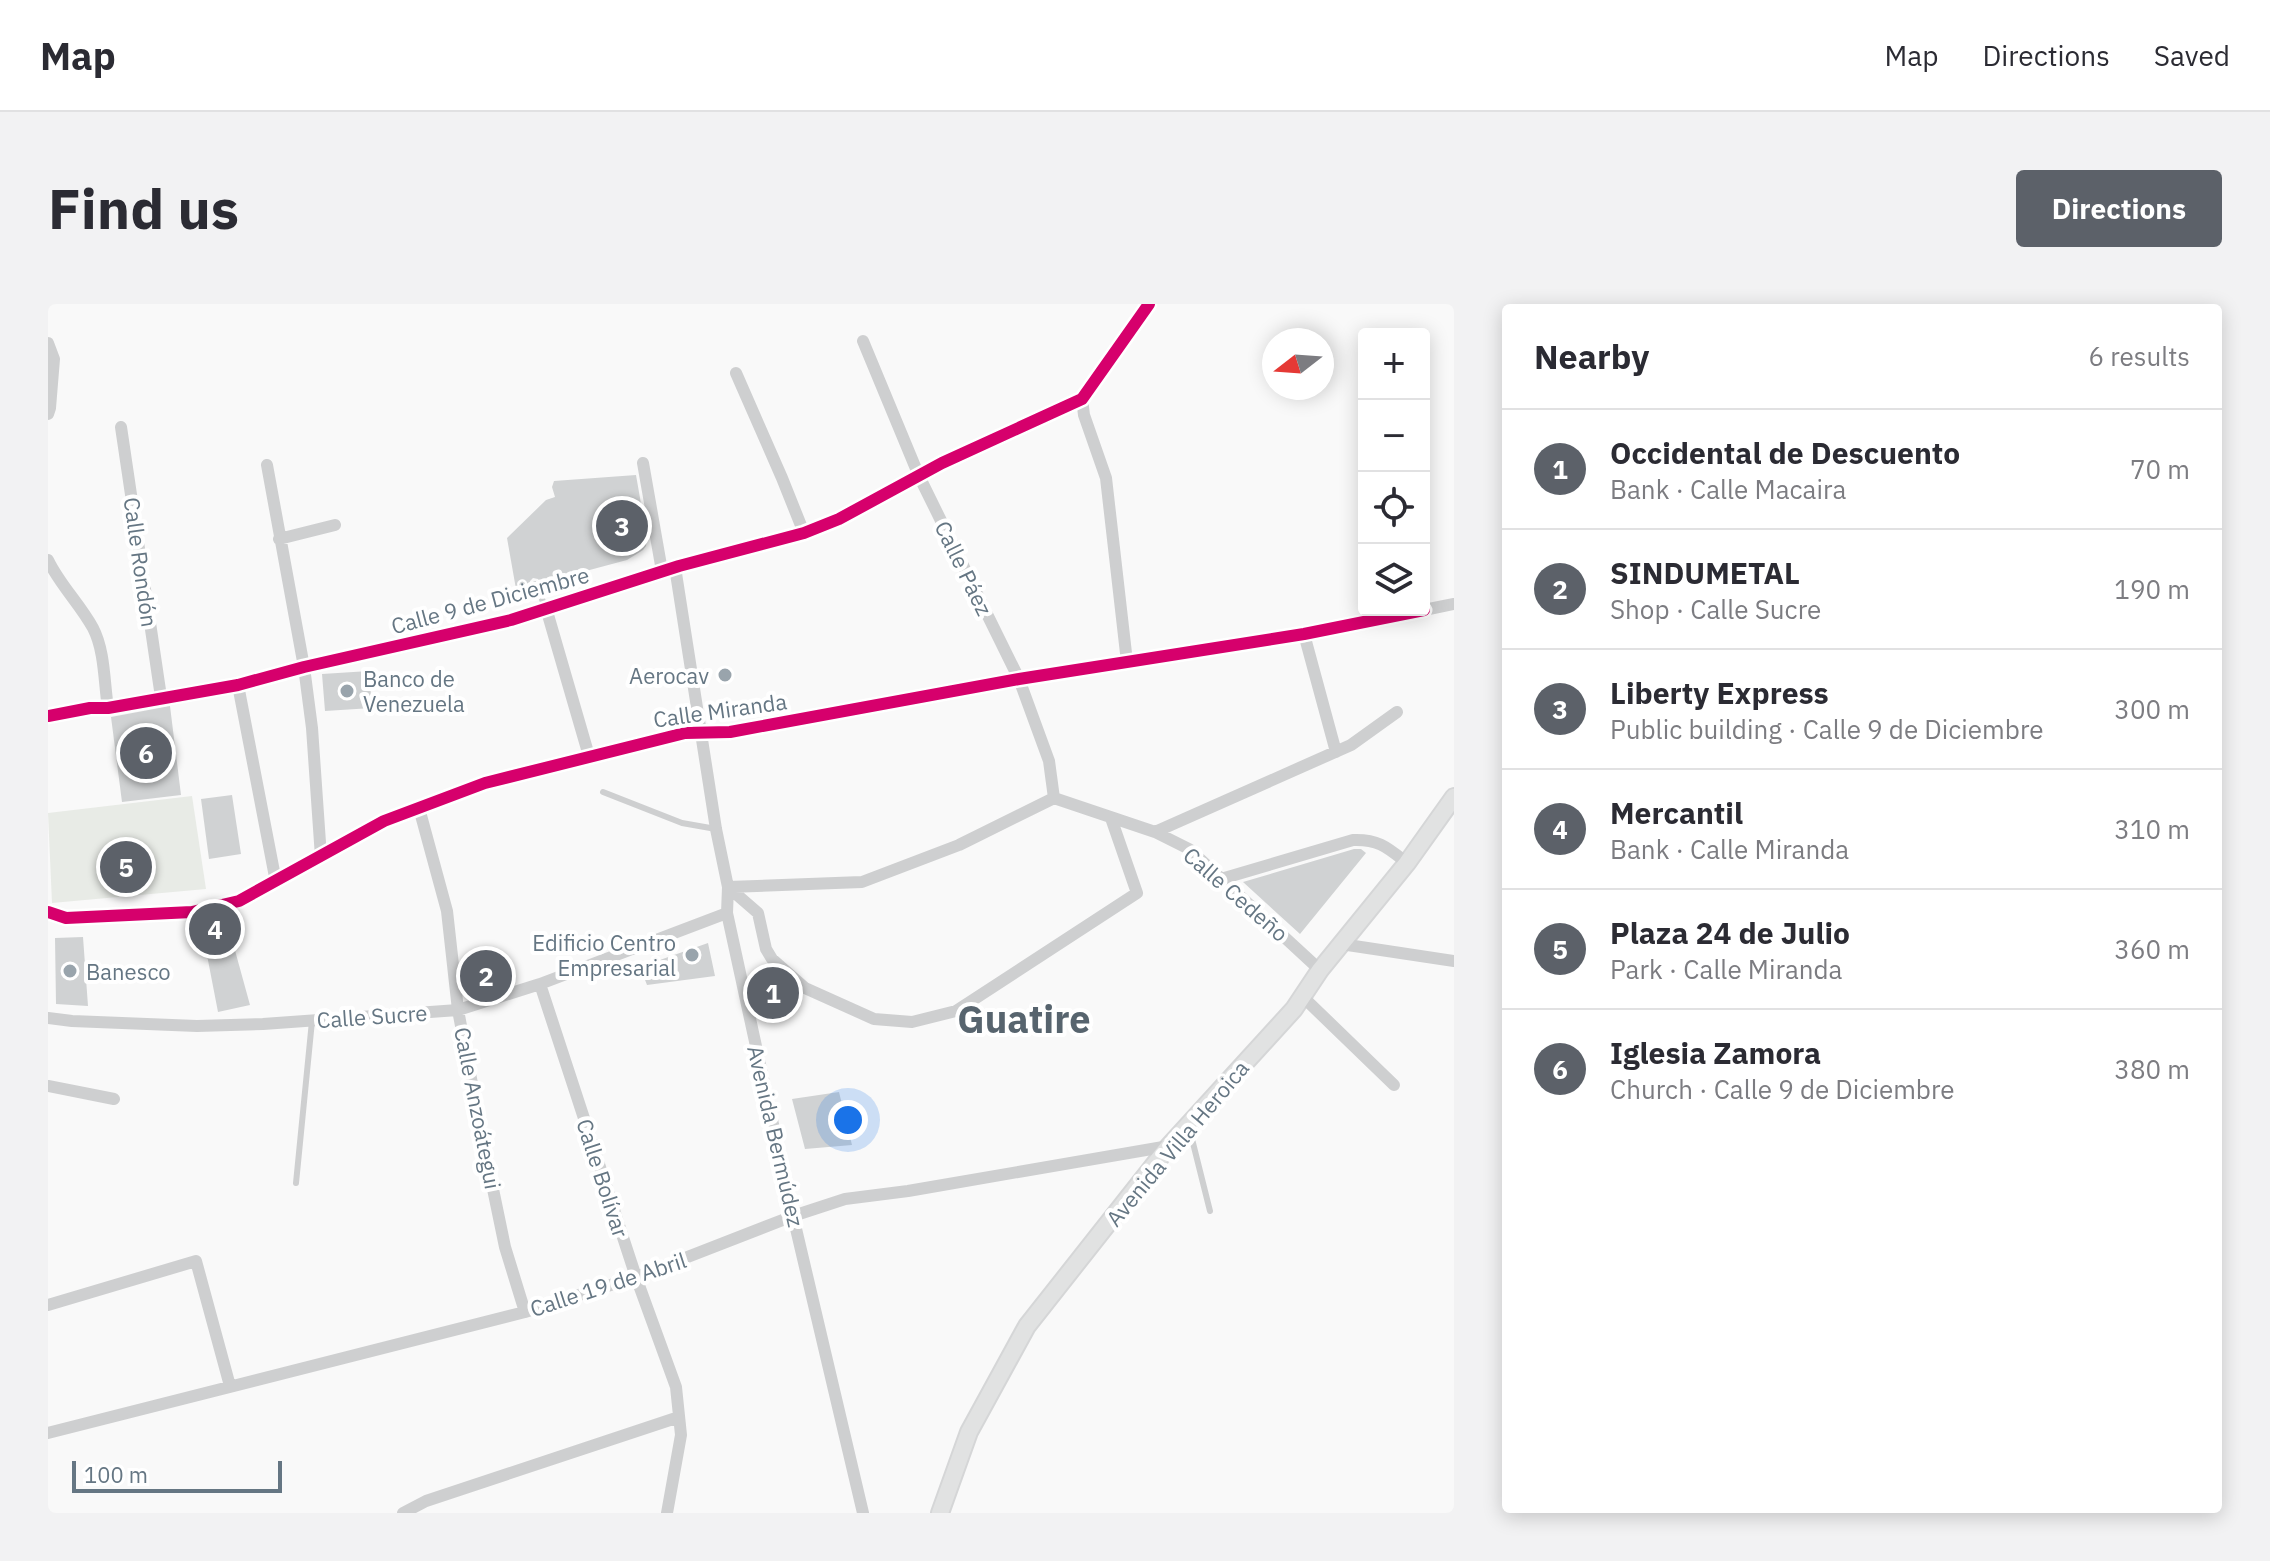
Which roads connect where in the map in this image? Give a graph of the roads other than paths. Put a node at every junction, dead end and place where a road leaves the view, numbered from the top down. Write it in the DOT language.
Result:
graph roads {
  1 [pos="1149,304"];
  2 [pos="863,341"];
  3 [pos="48,343"];
  4 [pos="736,373"];
  5 [pos="1082,399"];
  6 [pos="48,414"];
  7 [pos="121,427"];
  8 [pos="643,463"];
  9 [pos="267,465"];
  10 [pos="919,476"];
  11 [pos="335,525"];
  12 [pos="804,533"];
  13 [pos="279,539"];
  14 [pos="48,560"];
  15 [pos="675,567"];
  16 [pos="662,571"];
  17 [pos="535,584"];
  18 [pos="1454,604"];
  19 [pos="546,608"];
  20 [pos="1430,609"];
  21 [pos="1394,616"];
  22 [pos="1304,634"];
  23 [pos="1127,662"];
  24 [pos="304,667"];
  25 [pos="1019,679"];
  26 [pos="238,685"];
  27 [pos="161,697"];
  28 [pos="108,708"];
  29 [pos="1397,712"];
  30 [pos="48,716"];
  31 [pos="702,732"];
  32 [pos="1336,752"];
  33 [pos="589,756"];
  34 [pos="603,792"];
  35 [pos="1454,797"];
  36 [pos="1054,798"];
  37 [pos="419,808"];
  38 [pos="1111,818"];
  39 [pos="716,829"];
  40 [pos="1155,832"];
  41 [pos="321,857"];
  42 [pos="1407,863"];
  43 [pos="1221,879"];
  44 [pos="276,882"];
  45 [pos="728,887"];
  46 [pos="48,912"];
  47 [pos="727,913"];
  48 [pos="1341,944"];
  49 [pos="1454,961"];
  50 [pos="1320,970"];
  51 [pos="540,984"];
  52 [pos="1302,996"];
  53 [pos="458,1010"];
  54 [pos="48,1018"];
  55 [pos="312,1021"];
  56 [pos="1394,1085"];
  57 [pos="48,1086"];
  58 [pos="114,1099"];
  59 [pos="1188,1124"];
  60 [pos="1169,1146"];
  61 [pos="296,1183"];
  62 [pos="1210,1211"];
  63 [pos="793,1216"];
  64 [pos="636,1277"];
  65 [pos="48,1305"];
  66 [pos="525,1312"];
  67 [pos="230,1386"];
  68 [pos="679,1417"];
  69 [pos="48,1433"];
  70 [pos="403,1513"];
  71 [pos="667,1513"];
  72 [pos="863,1513"];
  73 [pos="940,1513"];
  1 -- 5 [label="street, Calle 9 de Diciembre"];
  2 -- 10 [label="street, Calle Páez"];
  3 -- 6 [label="street"];
  4 -- 12 [label="street"];
  5 -- 10 [label="street, Calle 9 de Diciembre"];
  5 -- 23 [label="street"];
  7 -- 27 [label="street, Calle Rondón"];
  8 -- 16 [label="street"];
  9 -- 13 [label="street"];
  10 -- 12 [label="street, Calle 9 de Diciembre"];
  10 -- 25 [label="street, Calle Páez"];
  11 -- 13 [label="street"];
  12 -- 15 [label="street, Calle 9 de Diciembre"];
  13 -- 24 [label="street"];
  14 -- 28 [label="street"];
  15 -- 16 [label="street, Calle 9 de Diciembre"];
  15 -- 31 [label="street, Avenida Bermúdez"];
  16 -- 19 [label="street, Calle 9 de Diciembre"];
  17 -- 19 [label="lane"];
  18 -- 20 [label="street, Calle Miranda"];
  19 -- 24 [label="street, Calle 9 de Diciembre"];
  19 -- 33 [label="street"];
  21 -- 22 [label="street, Calle Miranda"];
  22 -- 23 [label="street, Calle Miranda"];
  22 -- 32 [label="street"];
  23 -- 25 [label="street, Calle Miranda"];
  24 -- 26 [label="street, Calle 9 de Diciembre"];
  24 -- 41 [label="street"];
  25 -- 31 [label="street, Calle Miranda"];
  25 -- 36 [label="street, Calle Páez"];
  26 -- 27 [label="street, Calle 9 de Diciembre"];
  26 -- 44 [label="street"];
  27 -- 28 [label="street, Calle 9 de Diciembre"];
  28 -- 30 [label="street, Calle 9 de Diciembre"];
  29 -- 32 [label="street"];
  31 -- 33 [label="street, Calle Miranda"];
  31 -- 39 [label="street, Avenida Bermúdez"];
  32 -- 40 [label="street"];
  33 -- 37 [label="street, Calle Miranda"];
  34 -- 39 [label="lane"];
  35 -- 42 [label="main road, Avenida Villa Heroica"];
  36 -- 38 [label="street, Calle Cedeño"];
  36 -- 45 [label="street"];
  37 -- 41 [label="street, Calle Miranda"];
  37 -- 53 [label="street, Calle Anzoátegui"];
  38 -- 40 [label="street, Calle Cedeño"];
  38 -- 45 [label="street"];
  39 -- 45 [label="street, Avenida Bermúdez"];
  40 -- 43 [label="street, Calle Cedeño"];
  41 -- 44 [label="street, Calle Miranda"];
  42 -- 43 [label="street"];
  42 -- 48 [label="main road, Avenida Villa Heroica"];
  43 -- 50 [label="street, Calle Cedeño"];
  44 -- 46 [label="street, Calle Miranda"];
  45 -- 47 [label="street, Avenida Bermúdez"];
  47 -- 51 [label="street, Calle Sucre"];
  47 -- 63 [label="street, Avenida Bermúdez"];
  48 -- 49 [label="street"];
  48 -- 50 [label="main road, Avenida Villa Heroica"];
  50 -- 52 [label="main road, Avenida Villa Heroica"];
  51 -- 53 [label="street, Calle Sucre"];
  51 -- 64 [label="street, Calle Bolívar"];
  52 -- 56 [label="street"];
  52 -- 59 [label="main road, Avenida Villa Heroica"];
  53 -- 55 [label="street, Calle Sucre"];
  53 -- 66 [label="street, Calle Anzoátegui"];
  54 -- 55 [label="street, Calle Sucre"];
  55 -- 61 [label="lane"];
  57 -- 58 [label="street"];
  59 -- 60 [label="main road, Avenida Villa Heroica"];
  59 -- 62 [label="lane"];
  60 -- 63 [label="street, Calle 19 de Abril"];
  60 -- 73 [label="main road, Avenida Villa Heroica"];
  63 -- 64 [label="street, Calle 19 de Abril"];
  63 -- 72 [label="street, Avenida Bermúdez"];
  64 -- 66 [label="street, Calle 19 de Abril"];
  64 -- 68 [label="street, Calle Bolívar"];
  65 -- 67 [label="street"];
  66 -- 67 [label="street, Calle 19 de Abril"];
  67 -- 69 [label="street, Calle 19 de Abril"];
  68 -- 70 [label="street"];
  68 -- 71 [label="street, Calle Bolívar"];
}
